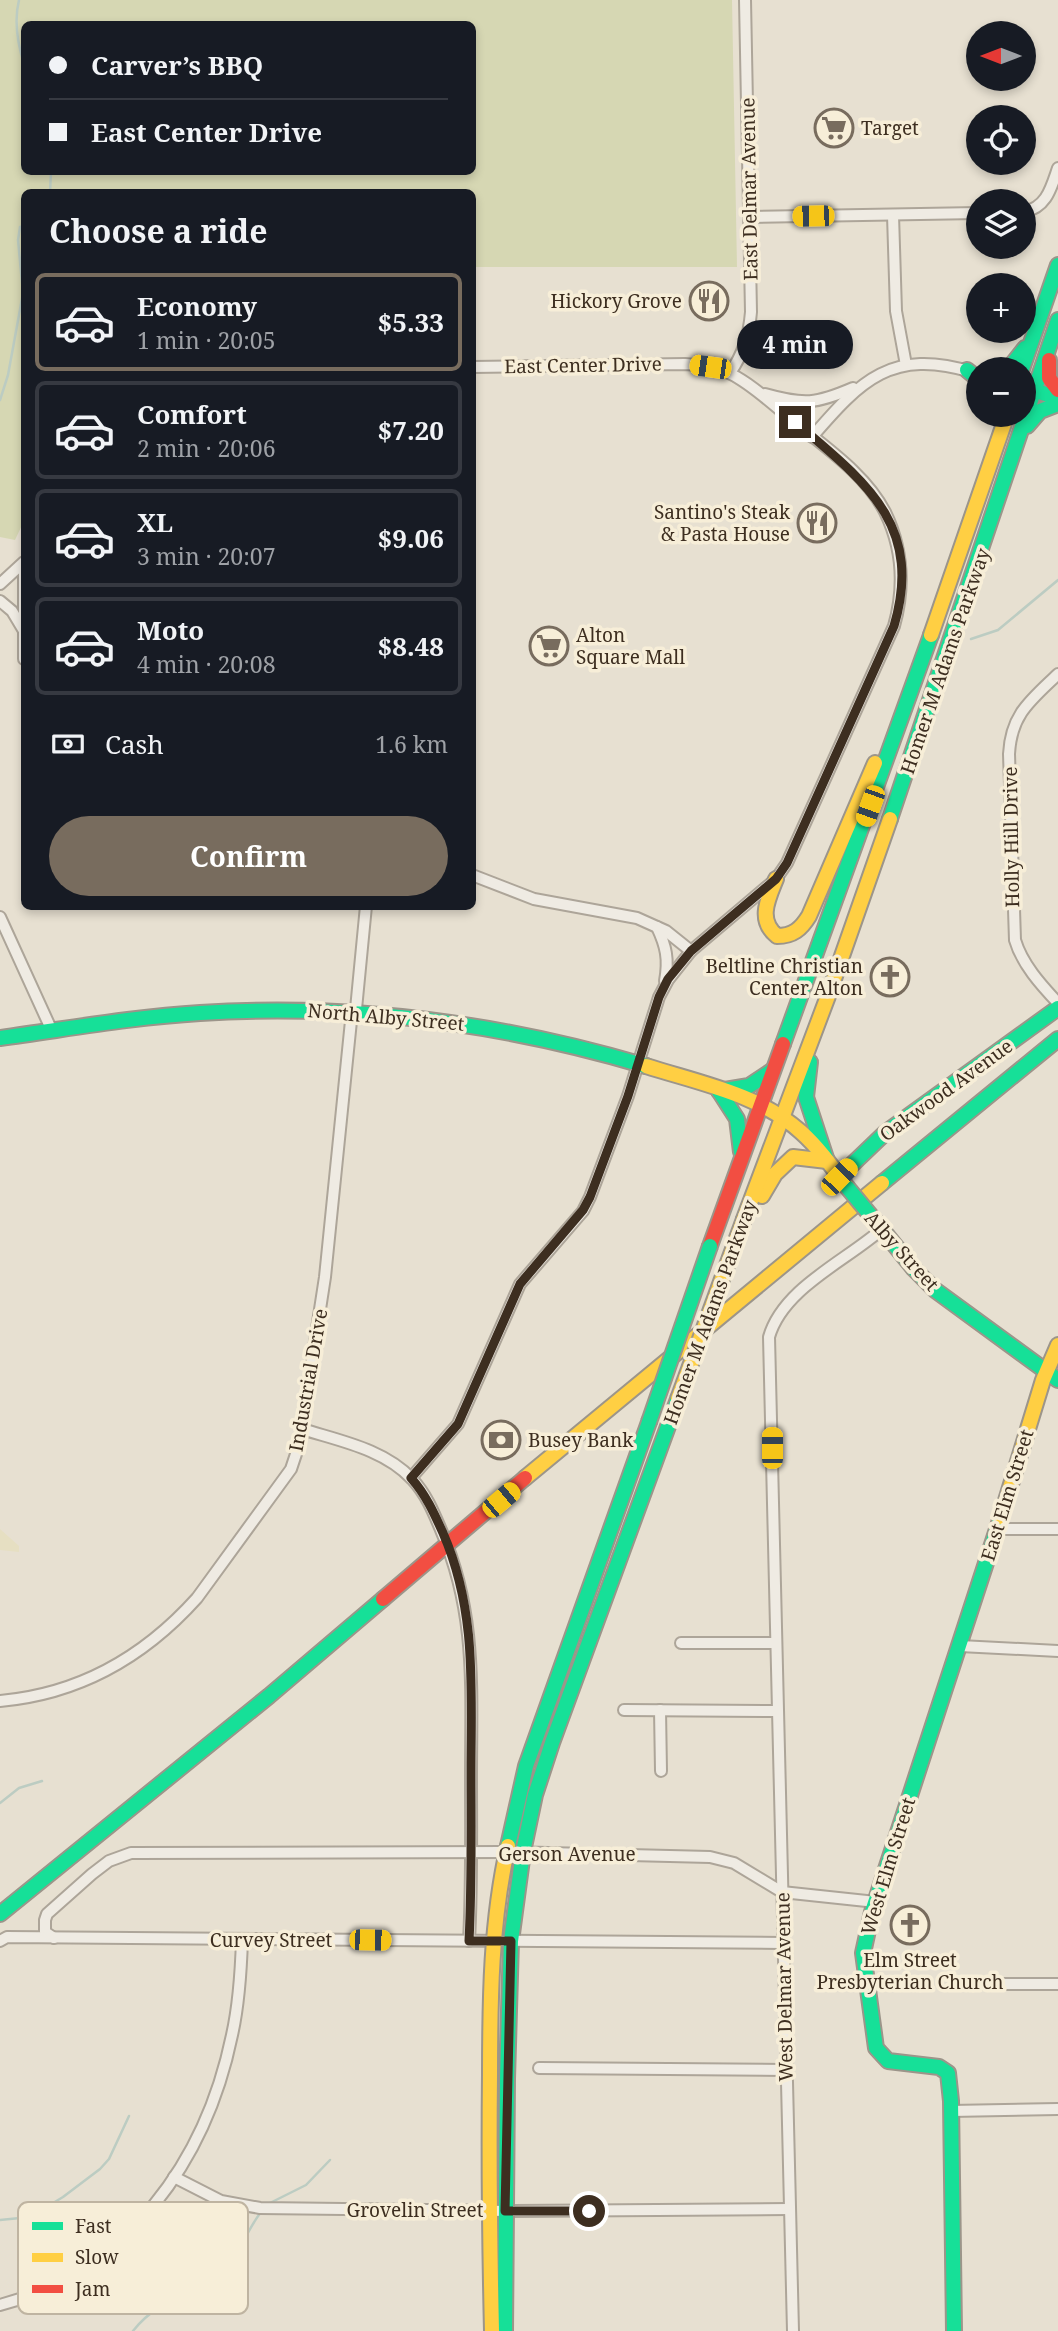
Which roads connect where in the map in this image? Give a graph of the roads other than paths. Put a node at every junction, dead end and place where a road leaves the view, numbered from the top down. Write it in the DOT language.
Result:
graph roads {
  1 [pos="745,0"];
  2 [pos="1058,168"];
  3 [pos="1036,208"];
  4 [pos="966,213"];
  5 [pos="893,215"];
  6 [pos="750,217"];
  7 [pos="1058,265"];
  8 [pos="1058,320"];
  9 [pos="1036,326"];
  10 [pos="1052,340"];
  11 [pos="906,365"];
  12 [pos="476,367"];
  13 [pos="966,371"];
  14 [pos="730,373"];
  15 [pos="1036,374"];
  16 [pos="862,384"];
  17 [pos="1058,390"];
  18 [pos="1036,391"];
  19 [pos="759,393"];
  20 [pos="1058,398"];
  21 [pos="1058,404"];
  22 [pos="1000,427"];
  23 [pos="1003,427"];
  24 [pos="1021,427"];
  25 [pos="812,437"];
  26 [pos="999,439"];
  27 [pos="1018,444"];
  28 [pos="964,544"];
  29 [pos="21,566"];
  30 [pos="0,584"];
  31 [pos="0,601"];
  32 [pos="21,626"];
  33 [pos="1058,674"];
  34 [pos="476,876"];
  35 [pos="776,879"];
  36 [pos="366,910"];
  37 [pos="0,917"];
  38 [pos="657,927"];
  39 [pos="691,951"];
  40 [pos="663,989"];
  41 [pos="1058,1006"];
  42 [pos="352,1011"];
  43 [pos="52,1031"];
  44 [pos="814,1032"];
  45 [pos="0,1038"];
  46 [pos="1058,1039"];
  47 [pos="638,1064"];
  48 [pos="775,1068"];
  49 [pos="719,1090"];
  50 [pos="762,1106"];
  51 [pos="783,1119"];
  52 [pos="827,1161"];
  53 [pos="740,1163"];
  54 [pos="843,1182"];
  55 [pos="879,1226"];
  56 [pos="730,1256"];
  57 [pos="1058,1345"];
  58 [pos="1052,1377"];
  59 [pos="302,1429"];
  60 [pos="411,1478"];
  61 [pos="997,1529"];
  62 [pos="1058,1529"];
  63 [pos="448,1544"];
  64 [pos="681,1643"];
  65 [pos="776,1643"];
  66 [pos="960,1646"];
  67 [pos="1058,1651"];
  68 [pos="0,1701"];
  69 [pos="624,1710"];
  70 [pos="660,1710"];
  71 [pos="777,1711"];
  72 [pos="661,1771"];
  73 [pos="505,1852"];
  74 [pos="523,1852"];
  75 [pos="472,1854"];
  76 [pos="782,1892"];
  77 [pos="876,1902"];
  78 [pos="0,1914"];
  79 [pos="54,1938"];
  80 [pos="242,1939"];
  81 [pos="0,1941"];
  82 [pos="469,1941"];
  83 [pos="493,1941"];
  84 [pos="511,1941"];
  85 [pos="783,1943"];
  86 [pos="962,1984"];
  87 [pos="1058,1984"];
  88 [pos="539,2068"];
  89 [pos="786,2070"];
  90 [pos="1058,2109"];
  91 [pos="951,2110"];
  92 [pos="174,2177"];
  93 [pos="155,2202"];
  94 [pos="227,2202"];
  95 [pos="248,2206"];
  96 [pos="789,2209"];
  97 [pos="490,2210"];
  98 [pos="505,2211"];
  99 [pos="18,2300"];
  100 [pos="0,2305"];
  101 [pos="492,2331"];
  102 [pos="505,2331"];
  103 [pos="793,2331"];
  104 [pos="954,2331"];
  1 -- 6 [label="street, East Delmar Avenue"];
  2 -- 3 [label="street"];
  4 -- 5 [label="street"];
  5 -- 6 [label="street"];
  5 -- 11 [label="street"];
  6 -- 14 [label="street, East Delmar Avenue"];
  7 -- 9 [label="main road"];
  8 -- 10 [label="main road, Homer M Adams Parkway"];
  10 -- 15 [label="main road, Homer M Adams Parkway"];
  10 -- 17 [label="main road"];
  11 -- 13 [label="street"];
  11 -- 16 [label="street"];
  12 -- 14 [label="street, East Center Drive"];
  14 -- 19 [label="street, East Center Drive"];
  16 -- 19 [label="street"];
  16 -- 25 [label="street"];
  18 -- 20 [label="main road"];
  19 -- 25 [label="street, East Center Drive"];
  21 -- 27 [label="main road"];
  22 -- 26 [label="main road"];
  23 -- 26 [label="main road, Homer M Adams Parkway"];
  24 -- 27 [label="main road, Homer M Adams Parkway"];
  25 -- 35 [label="street, East Center Drive"];
  26 -- 28 [label="main road, Homer M Adams Parkway"];
  27 -- 44 [label="main road, Homer M Adams Parkway"];
  28 -- 35 [label="main road"];
  28 -- 48 [label="main road, Homer M Adams Parkway"];
  29 -- 30 [label="street"];
  31 -- 32 [label="street"];
  33 -- 41 [label="street, Holly Hill Drive"];
  34 -- 38 [label="street"];
  35 -- 39 [label="street, East Center Drive"];
  36 -- 42 [label="street, Industrial Drive"];
  37 -- 43 [label="street"];
  38 -- 39 [label="street"];
  38 -- 40 [label="street"];
  39 -- 40 [label="street, East Center Drive"];
  40 -- 47 [label="street, East Center Drive"];
  41 -- 54 [label="main road, Oakwood Avenue"];
  42 -- 43 [label="main road, North Alby Street"];
  42 -- 47 [label="main road, North Alby Street"];
  42 -- 59 [label="street, Industrial Drive"];
  43 -- 45 [label="main road, North Alby Street"];
  44 -- 51 [label="main road, Homer M Adams Parkway"];
  44 -- 52 [label="main road"];
  46 -- 63 [label="main road"];
  47 -- 49 [label="main road, North Alby Street"];
  47 -- 60 [label="street, East Center Drive"];
  48 -- 49 [label="main road"];
  48 -- 50 [label="main road, Homer M Adams Parkway"];
  49 -- 50 [label="main road, North Alby Street"];
  49 -- 53 [label="main road"];
  50 -- 51 [label="main road, Alby Street"];
  50 -- 53 [label="main road, Homer M Adams Parkway"];
  51 -- 52 [label="main road, Alby Street"];
  51 -- 56 [label="main road, Homer M Adams Parkway, bridge"];
  52 -- 54 [label="main road, Alby Street"];
  52 -- 56 [label="main road"];
  53 -- 73 [label="main road, Homer M Adams Parkway, bridge"];
  54 -- 55 [label="main road, Alby Street, bridge"];
  55 -- 58 [label="main road, Alby Street"];
  55 -- 65 [label="street"];
  56 -- 74 [label="main road, Homer M Adams Parkway, bridge"];
  57 -- 58 [label="main road, East Elm Street"];
  58 -- 61 [label="main road, East Elm Street"];
  59 -- 60 [label="street"];
  59 -- 68 [label="street, Industrial Drive"];
  60 -- 63 [label="street"];
  61 -- 62 [label="street"];
  61 -- 66 [label="main road, East Elm Street"];
  63 -- 75 [label="street"];
  63 -- 78 [label="main road"];
  64 -- 65 [label="street"];
  65 -- 71 [label="street, West Delmar Avenue"];
  66 -- 67 [label="street"];
  66 -- 77 [label="main road, West Elm Street"];
  69 -- 70 [label="street"];
  70 -- 71 [label="street"];
  70 -- 72 [label="street"];
  71 -- 76 [label="street, West Delmar Avenue"];
  73 -- 74 [label="street, Gerson Avenue"];
  73 -- 75 [label="street, Gerson Avenue"];
  73 -- 83 [label="main road, Homer M Adams Parkway"];
  74 -- 76 [label="street, Gerson Avenue"];
  74 -- 84 [label="main road, Homer M Adams Parkway"];
  75 -- 79 [label="street, Gerson Avenue"];
  75 -- 82 [label="street"];
  76 -- 77 [label="street, Gerson Avenue"];
  76 -- 85 [label="street, West Delmar Avenue"];
  77 -- 91 [label="main road, West Elm Street"];
  79 -- 80 [label="street, Curvey Street"];
  79 -- 81 [label="street, Curvey Street"];
  80 -- 82 [label="street, Curvey Street"];
  80 -- 92 [label="street"];
  82 -- 83 [label="street, Curvey Street"];
  83 -- 84 [label="street, Curvey Street"];
  83 -- 97 [label="main road, Homer M Adams Parkway"];
  84 -- 85 [label="street, Curvey Street"];
  84 -- 98 [label="main road, Homer M Adams Parkway"];
  85 -- 89 [label="street, West Delmar Avenue"];
  86 -- 87 [label="street"];
  88 -- 89 [label="street"];
  89 -- 96 [label="street, West Delmar Avenue"];
  90 -- 91 [label="street"];
  91 -- 104 [label="main road, West Elm Street"];
  92 -- 93 [label="street"];
  92 -- 94 [label="street, Grovelin Street"];
  95 -- 97 [label="street, Grovelin Street"];
  96 -- 98 [label="street, Grovelin Street"];
  96 -- 103 [label="street, West Delmar Avenue"];
  97 -- 98 [label="street, Grovelin Street"];
  97 -- 101 [label="main road, Homer M Adams Parkway"];
  98 -- 102 [label="main road, Homer M Adams Parkway"];
  99 -- 100 [label="street"];
}
